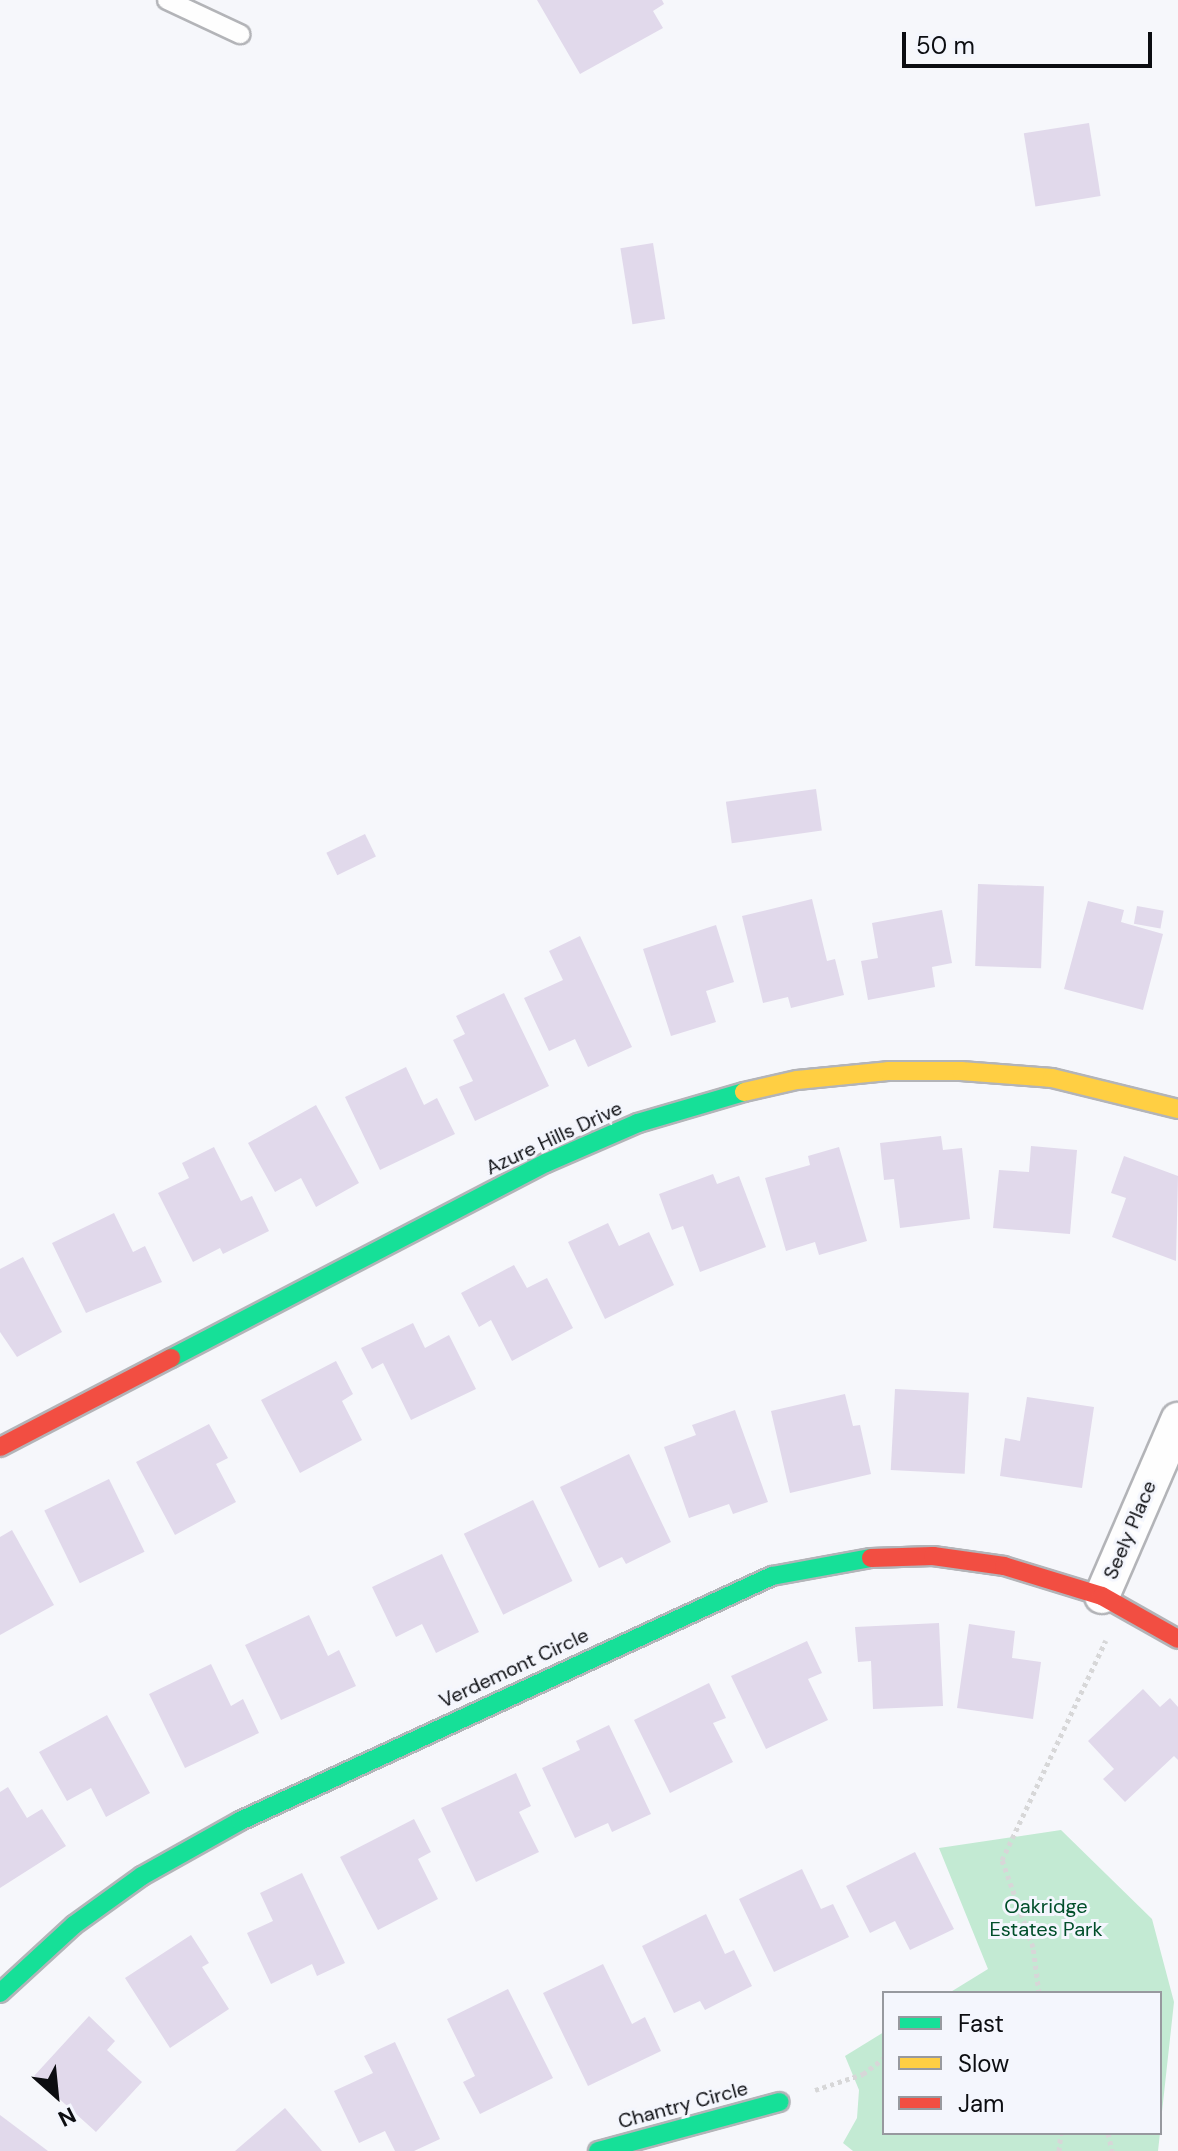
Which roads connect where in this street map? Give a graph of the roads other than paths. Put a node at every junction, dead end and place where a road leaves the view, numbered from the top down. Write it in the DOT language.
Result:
graph roads {
  1 [pos="167,0"];
  2 [pos="240,34"];
  3 [pos="1178,1109"];
  4 [pos="1178,1420"];
  5 [pos="0,1447"];
  6 [pos="1111,1601"];
  7 [pos="1178,1639"];
  8 [pos="0,1993"];
  9 [pos="779,2102"];
  10 [pos="598,2151"];
  1 -- 2 [label="lane"];
  3 -- 5 [label="street, Azure Hills Drive"];
  4 -- 6 [label="street, Seely Place"];
  6 -- 7 [label="street, Verdemont Circle"];
  6 -- 8 [label="street, Verdemont Circle"];
  9 -- 10 [label="street, Chantry Circle"];
}
